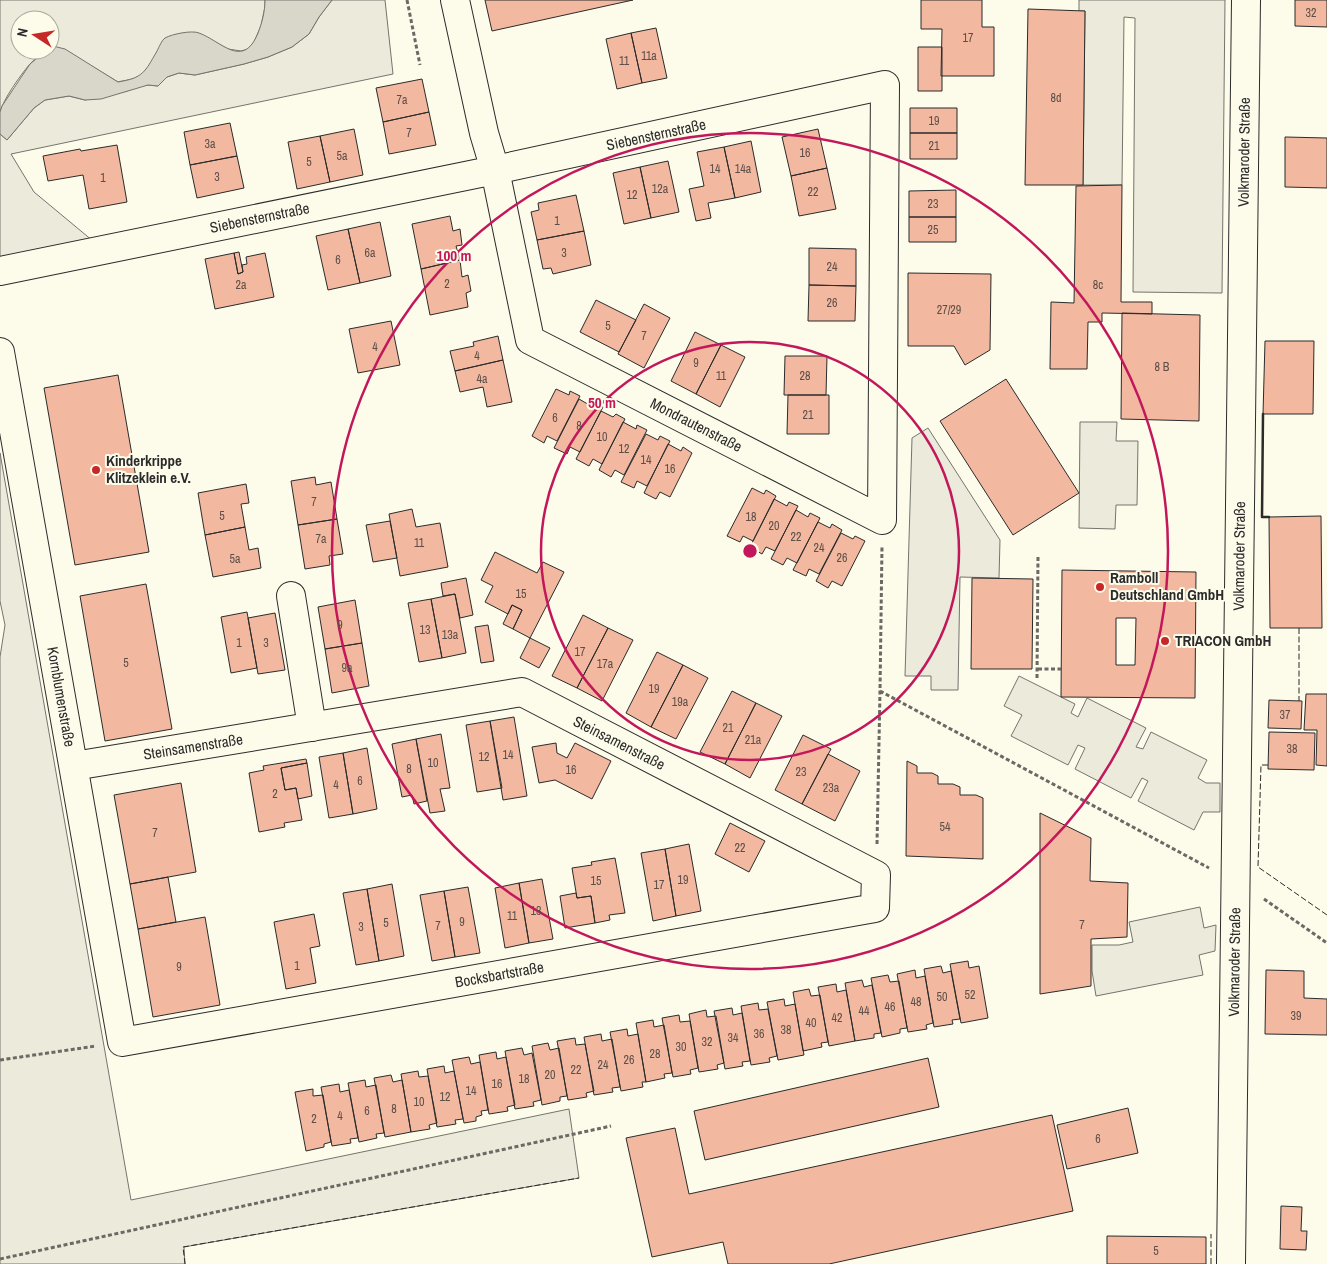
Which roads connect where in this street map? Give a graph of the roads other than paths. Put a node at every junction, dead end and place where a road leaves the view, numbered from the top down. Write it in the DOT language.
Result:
graph roads {
  1 [pos="455,0"];
  2 [pos="1246,0"];
  3 [pos="495,170"];
  4 [pos="0,271"];
  5 [pos="0,352"];
  6 [pos="882,520"];
  7 [pos="291,596"];
  8 [pos="312,727"];
  9 [pos="74,766"];
  10 [pos="876,908"];
  11 [pos="122,1042"];
  12 [pos="1231,1264"];
  1 -- 3 [label="street"];
  2 -- 12 [label="street, Volkmaroder Straße"];
  3 -- 4 [label="street, Siebensternstraße"];
  3 -- 6 [label="street, Mondrautenstraße"];
  3 -- 6 [label="street, Siebensternstraße"];
  5 -- 9 [label="street, Kornblumenstraße"];
  7 -- 8 [label="street"];
  8 -- 9 [label="street, Steinsamenstraße"];
  8 -- 10 [label="street, Steinsamenstraße"];
  9 -- 11 [label="street, Kornblumenstraße"];
  10 -- 11 [label="street, Bocksbartstraße"];
}
